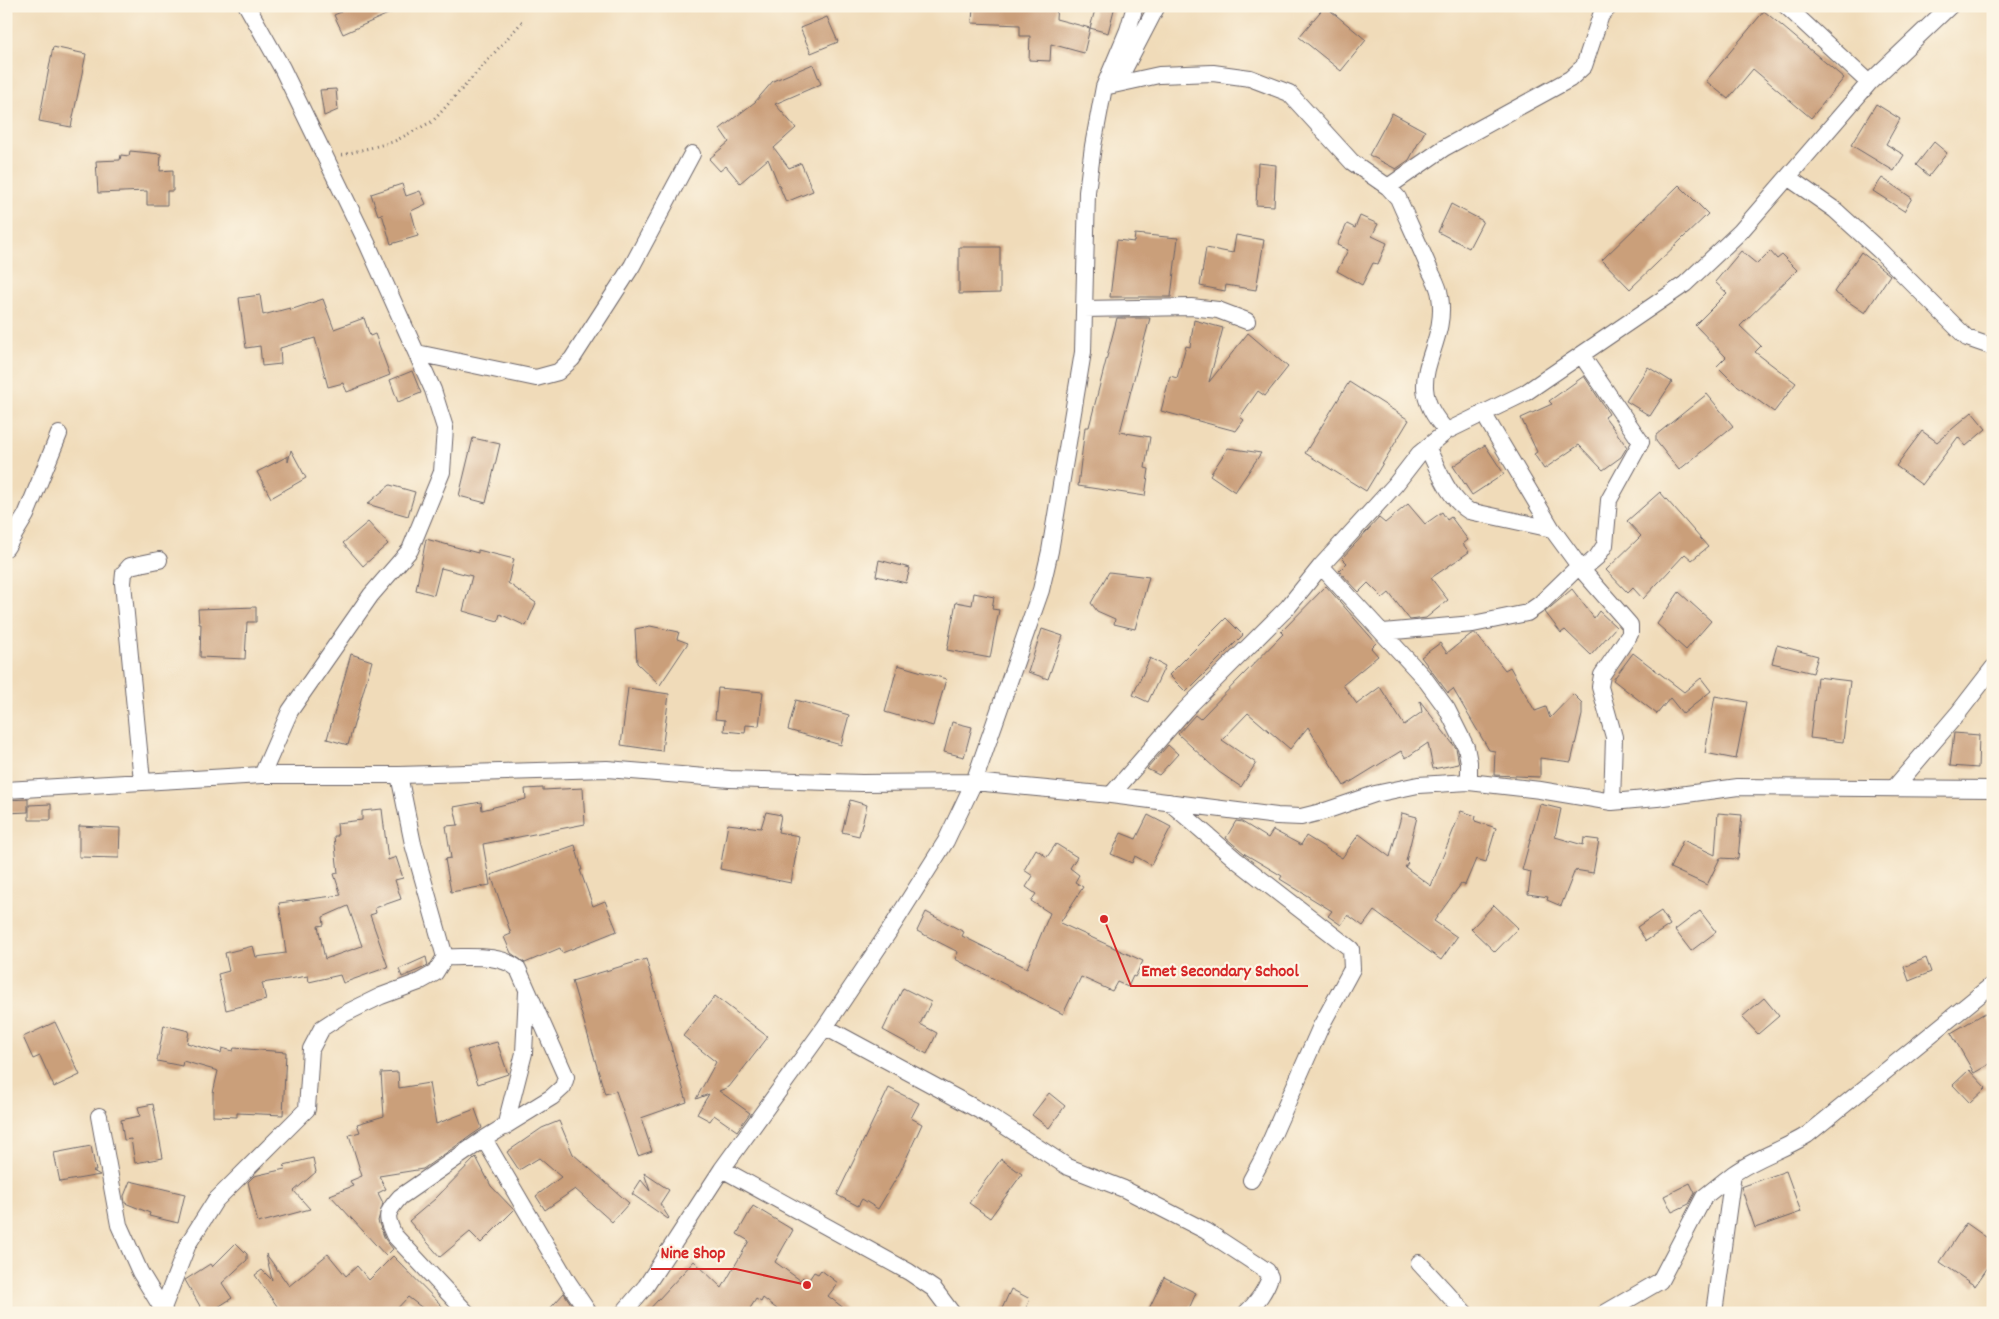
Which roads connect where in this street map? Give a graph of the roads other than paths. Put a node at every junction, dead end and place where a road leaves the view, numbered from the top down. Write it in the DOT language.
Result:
graph roads {
  1 [pos="247,6"];
  2 [pos="1135,6"];
  3 [pos="1157,6"];
  4 [pos="1610,6"];
  5 [pos="1786,6"];
  6 [pos="1950,6"];
  7 [pos="1869,84"];
  8 [pos="1111,85"];
  9 [pos="692,154"];
  10 [pos="1788,178"];
  11 [pos="1388,187"];
  12 [pos="1084,310"];
  13 [pos="1246,321"];
  14 [pos="1993,347"];
  15 [pos="417,354"];
  16 [pos="1582,356"];
  17 [pos="1483,413"];
  18 [pos="1448,431"];
  19 [pos="59,434"];
  20 [pos="1427,447"];
  21 [pos="1552,529"];
  22 [pos="6,548"];
  23 [pos="159,560"];
  24 [pos="1321,566"];
  25 [pos="1580,568"];
  26 [pos="1383,632"];
  27 [pos="1993,668"];
  28 [pos="262,775"];
  29 [pos="399,775"];
  30 [pos="142,781"];
  31 [pos="974,782"];
  32 [pos="1469,782"];
  33 [pos="1895,787"];
  34 [pos="1993,789"];
  35 [pos="6,790"];
  36 [pos="1111,795"];
  37 [pos="1169,802"];
  38 [pos="1612,802"];
  39 [pos="445,956"];
  40 [pos="527,984"];
  41 [pos="1993,984"];
  42 [pos="825,1027"];
  43 [pos="99,1116"];
  44 [pos="505,1127"];
  45 [pos="484,1139"];
  46 [pos="722,1169"];
  47 [pos="1732,1174"];
  48 [pos="1251,1180"];
  49 [pos="1419,1263"];
  50 [pos="164,1310"];
  51 [pos="466,1313"];
  52 [pos="589,1313"];
  53 [pos="623,1313"];
  54 [pos="952,1313"];
  55 [pos="1246,1313"];
  56 [pos="1465,1313"];
  57 [pos="1605,1313"];
  58 [pos="1714,1313"];
  1 -- 15 [label="street"];
  2 -- 8 [label="street"];
  3 -- 8 [label="street"];
  4 -- 11 [label="street"];
  5 -- 7 [label="street"];
  6 -- 7 [label="street"];
  7 -- 10 [label="street"];
  8 -- 11 [label="street"];
  8 -- 12 [label="street"];
  9 -- 15 [label="street"];
  10 -- 14 [label="street"];
  10 -- 16 [label="street"];
  11 -- 18 [label="street"];
  12 -- 13 [label="street"];
  12 -- 31 [label="street"];
  15 -- 28 [label="street"];
  16 -- 17 [label="street"];
  16 -- 25 [label="street"];
  17 -- 18 [label="street"];
  17 -- 21 [label="street"];
  18 -- 20 [label="street"];
  19 -- 22 [label="street"];
  20 -- 21 [label="street"];
  20 -- 24 [label="street"];
  21 -- 25 [label="street"];
  23 -- 30 [label="street"];
  24 -- 26 [label="street"];
  24 -- 36 [label="street"];
  25 -- 26 [label="street"];
  25 -- 38 [label="street"];
  26 -- 32 [label="street"];
  27 -- 33 [label="street"];
  28 -- 29 [label="street"];
  28 -- 30 [label="street"];
  29 -- 31 [label="street"];
  29 -- 39 [label="street"];
  30 -- 35 [label="street"];
  31 -- 36 [label="street"];
  31 -- 42 [label="street"];
  32 -- 37 [label="street"];
  32 -- 38 [label="street"];
  33 -- 34 [label="street"];
  33 -- 38 [label="street"];
  36 -- 37 [label="street"];
  37 -- 48 [label="street"];
  39 -- 40 [label="street"];
  39 -- 50 [label="street"];
  40 -- 44 [label="street"];
  40 -- 44 [label="street"];
  41 -- 47 [label="street"];
  42 -- 46 [label="street"];
  42 -- 55 [label="street"];
  43 -- 50 [label="street"];
  44 -- 45 [label="street"];
  45 -- 51 [label="street"];
  45 -- 52 [label="street"];
  46 -- 53 [label="street"];
  46 -- 54 [label="street"];
  47 -- 57 [label="street"];
  47 -- 58 [label="street"];
  49 -- 56 [label="street"];
}
